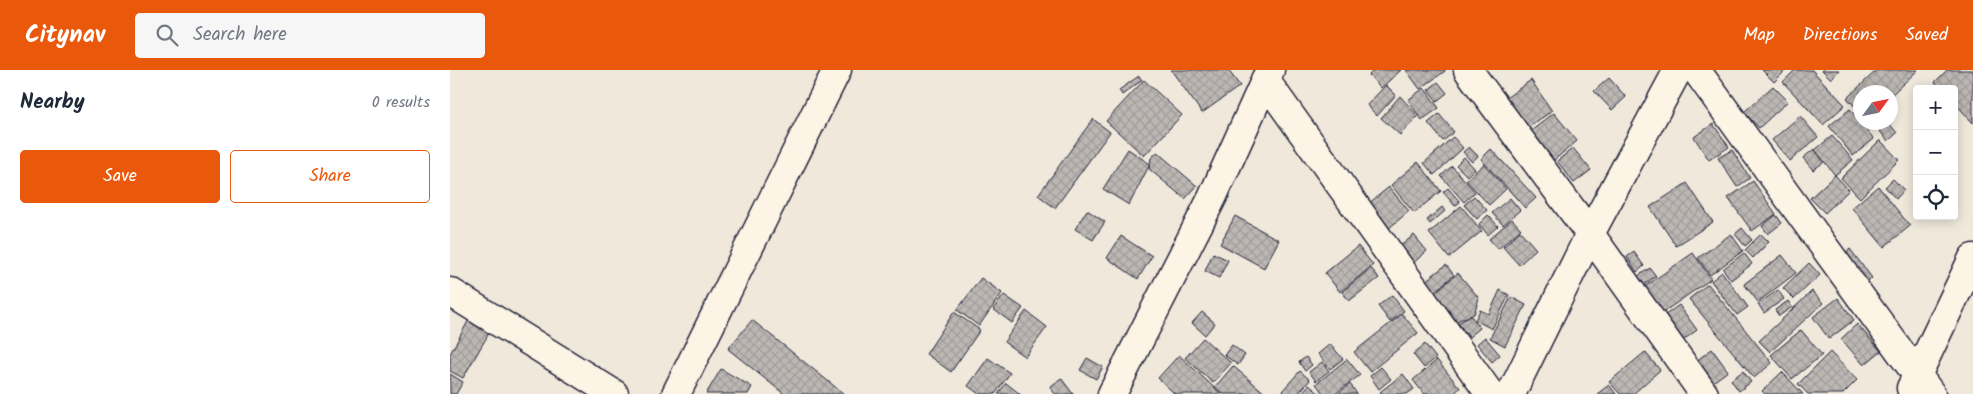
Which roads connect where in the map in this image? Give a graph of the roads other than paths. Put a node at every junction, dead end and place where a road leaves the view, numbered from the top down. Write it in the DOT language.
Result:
graph roads {
  1 [pos="837,70"];
  2 [pos="1468,70"];
  3 [pos="1678,70"];
  4 [pos="1696,70"];
  5 [pos="1268,75"];
  6 [pos="1590,234"];
  7 [pos="1973,258"];
  8 [pos="450,292"];
  9 [pos="1919,388"];
  10 [pos="614,394"];
  11 [pos="676,394"];
  12 [pos="1112,394"];
  13 [pos="1490,394"];
  14 [pos="1511,394"];
  15 [pos="1704,394"];
  1 -- 11 [label="street"];
  2 -- 6 [label="street"];
  3 -- 6 [label="street"];
  4 -- 9 [label="street"];
  5 -- 12 [label="street"];
  5 -- 13 [label="street"];
  6 -- 14 [label="street"];
  6 -- 15 [label="street"];
  7 -- 9 [label="street"];
  8 -- 10 [label="street"];
}
